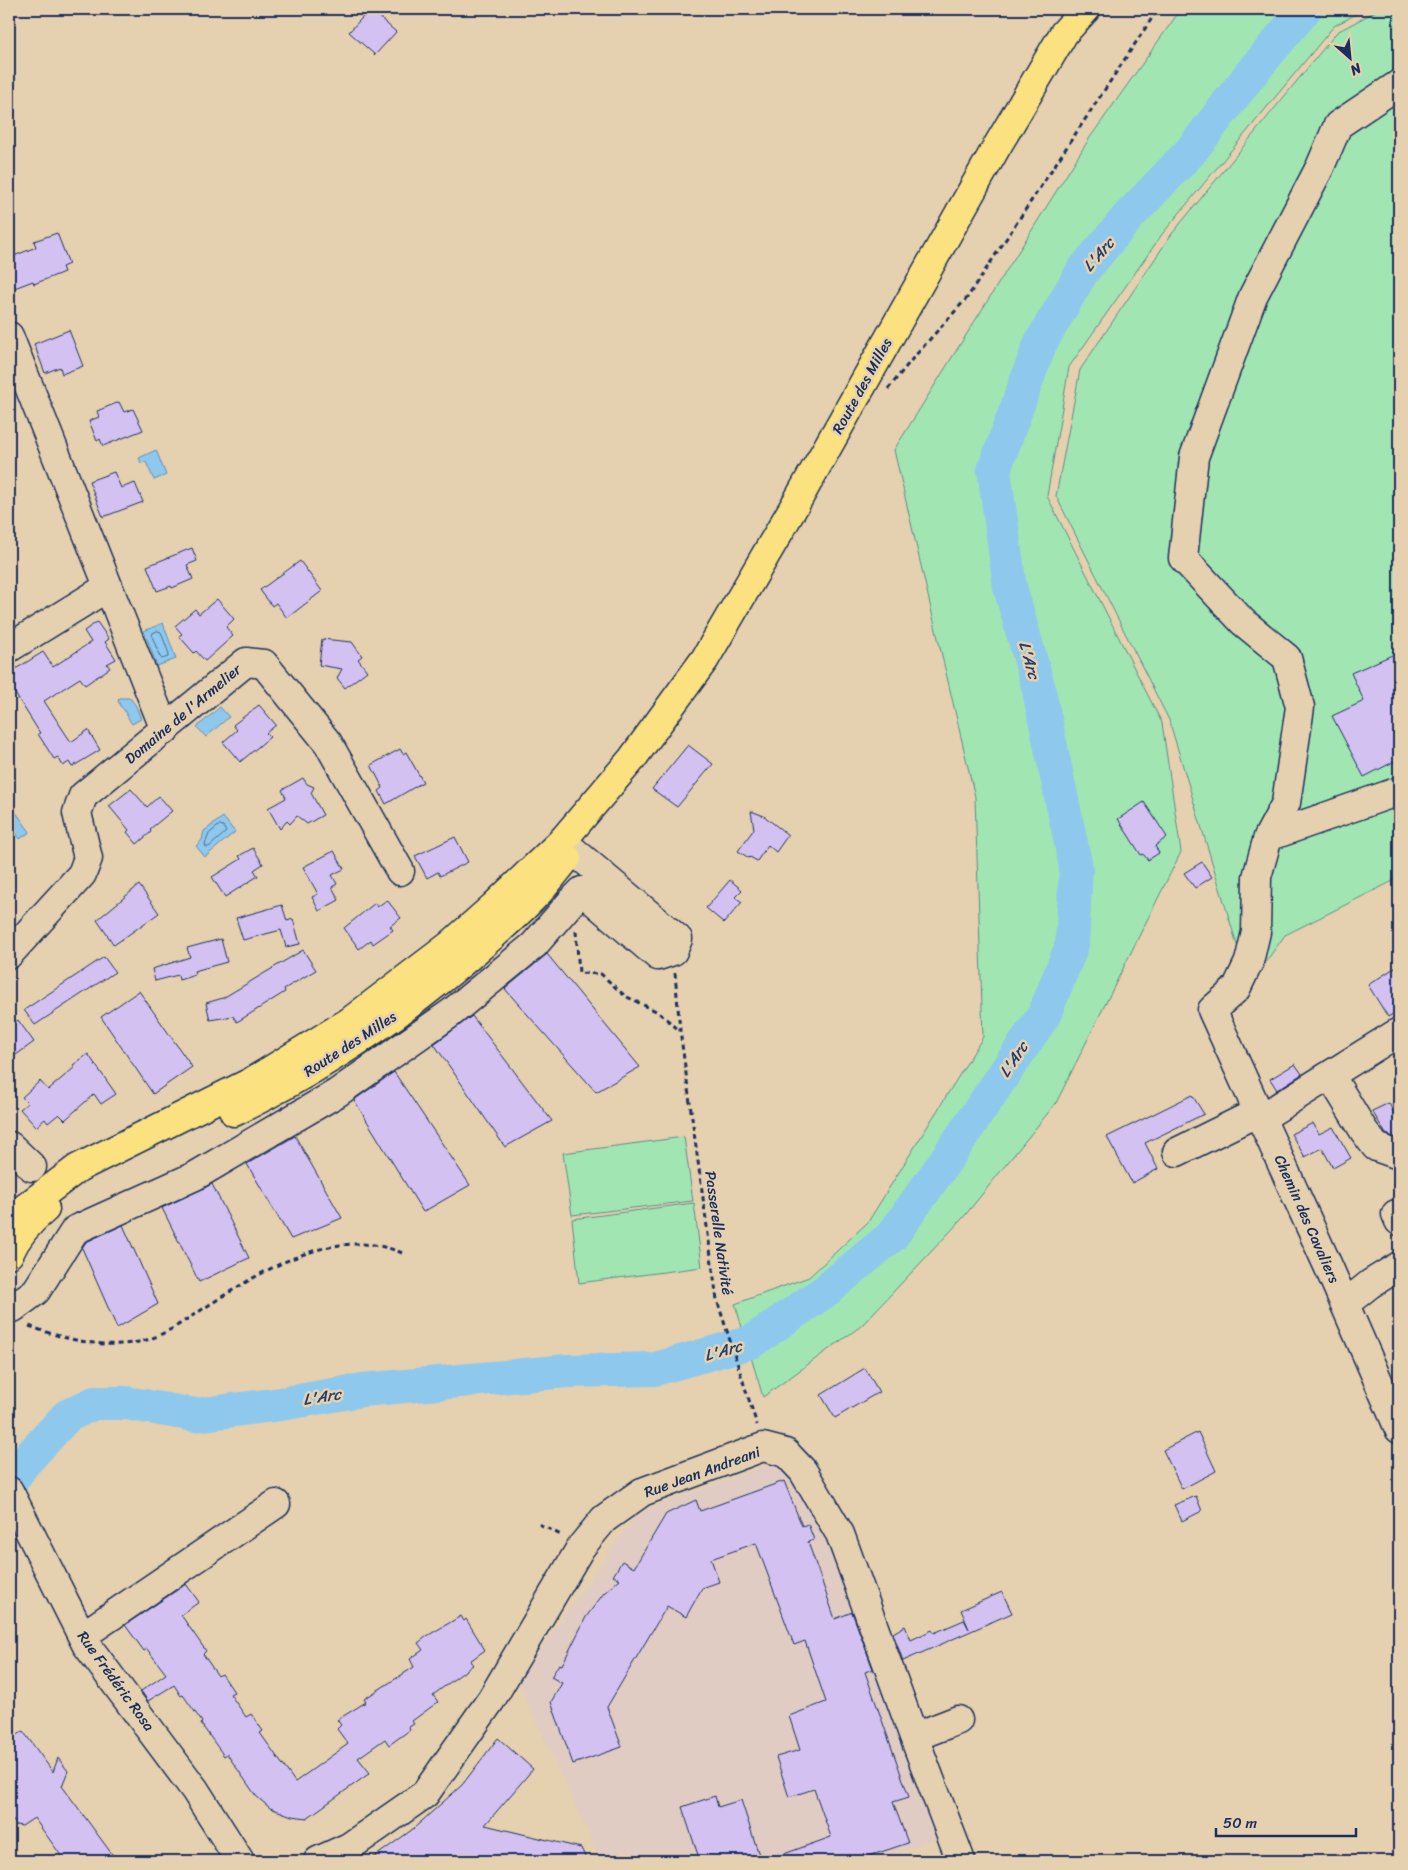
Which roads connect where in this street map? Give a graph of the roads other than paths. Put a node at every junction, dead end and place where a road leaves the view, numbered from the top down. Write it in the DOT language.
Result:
graph roads {
  1 [pos="1086,9"];
  2 [pos="1399,84"];
  3 [pos="9,336"];
  4 [pos="108,587"];
  5 [pos="9,648"];
  6 [pos="165,730"];
  7 [pos="1399,791"];
  8 [pos="1268,837"];
  9 [pos="559,855"];
  10 [pos="400,871"];
  11 [pos="582,891"];
  12 [pos="9,954"];
  13 [pos="1399,1032"];
  14 [pos="1330,1075"];
  15 [pos="1261,1118"];
  16 [pos="9,1146"];
  17 [pos="1177,1152"];
  18 [pos="1399,1155"];
  19 [pos="32,1167"];
  20 [pos="78,1168"];
  21 [pos="9,1203"];
  22 [pos="9,1220"];
  23 [pos="9,1254"];
  24 [pos="1399,1266"];
  25 [pos="1345,1304"];
  26 [pos="18,1317"];
  27 [pos="1399,1429"];
  28 [pos="9,1491"];
  29 [pos="276,1504"];
  30 [pos="82,1636"];
  31 [pos="958,1720"];
  32 [pos="914,1737"];
  33 [pos="240,1861"];
  34 [pos="318,1861"];
  35 [pos="962,1861"];
  1 -- 9 [label="main road, Route des Milles"];
  2 -- 8 [label="street"];
  3 -- 4 [label="street"];
  4 -- 5 [label="street"];
  4 -- 6 [label="street"];
  6 -- 10 [label="street, Domaine de l'Armelier"];
  6 -- 12 [label="street, Domaine de l'Armelier"];
  7 -- 8 [label="street"];
  8 -- 15 [label="street, Chemin des Cavaliers"];
  9 -- 11 [label="street"];
  9 -- 11 [label="street"];
  9 -- 20 [label="main road, Route des Milles"];
  9 -- 23 [label="main road, Route des Milles"];
  11 -- 26 [label="street"];
  13 -- 14 [label="street"];
  14 -- 15 [label="street"];
  14 -- 18 [label="street"];
  15 -- 17 [label="street"];
  15 -- 25 [label="street, Chemin des Cavaliers"];
  16 -- 19 [label="street"];
  20 -- 21 [label="street"];
  20 -- 22 [label="main road, Route des Milles"];
  24 -- 25 [label="street"];
  25 -- 27 [label="street, Chemin des Cavaliers"];
  28 -- 30 [label="street, Rue Frédéric Rosa"];
  29 -- 30 [label="street"];
  30 -- 33 [label="street, Rue Frédéric Rosa"];
  31 -- 32 [label="street"];
  32 -- 34 [label="street, Rue Jean Andreani"];
  32 -- 35 [label="street, Rue Jean Andreani"];
}
